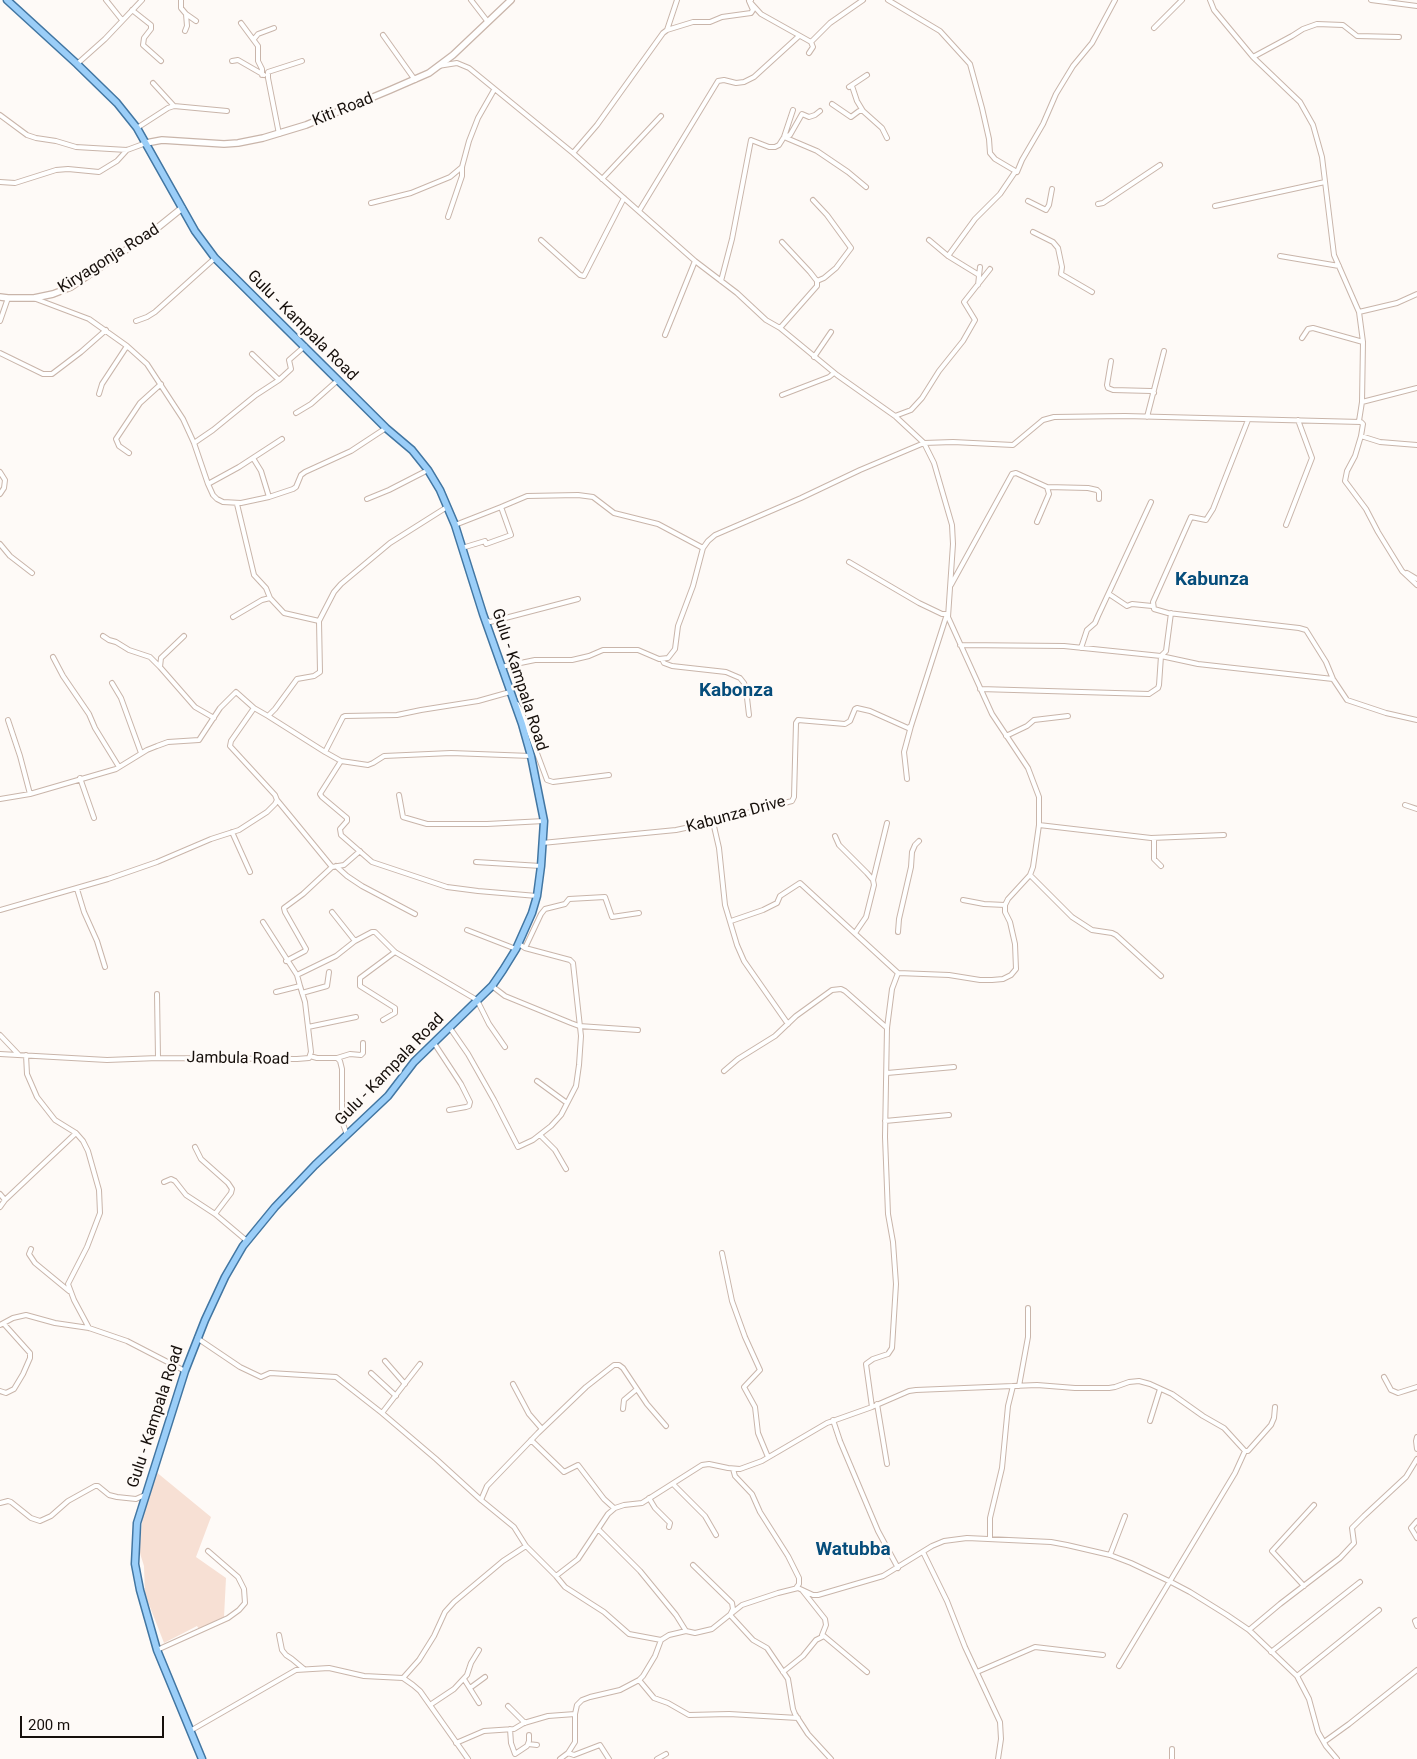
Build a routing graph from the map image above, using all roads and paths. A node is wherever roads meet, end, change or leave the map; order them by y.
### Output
1 (7, 0) edge
2 (106, 0) edge
3 (142, 0) edge
4 (181, 0) edge
5 (470, 0) edge
6 (511, 0) edge
7 (676, 0) edge
8 (749, 0) edge
9 (863, 0) edge
10 (888, 0) edge
11 (1115, 0) edge
12 (1182, 0) edge
13 (1210, 0) edge
14 (1371, 0) edge
15 (1417, 6) edge
16 (132, 10) junction
17 (186, 14) junction
18 (122, 20) junction
19 (196, 21) dead end
20 (488, 22) junction
21 (241, 23) dead end
22 (274, 28) dead end
23 (1154, 28) dead end
24 (667, 30) junction
25 (185, 31) dead end
26 (383, 35) dead end
27 (799, 36) junction
28 (1399, 37) dead end
29 (254, 39) junction
30 (811, 42) junction
31 (809, 53) dead end
32 (1253, 56) junction
33 (232, 60) dead end
34 (161, 61) dead end
35 (302, 61) dead end
36 (77, 64) junction
37 (438, 66) junction
38 (262, 75) junction
39 (866, 75) dead end
40 (268, 78) junction
41 (416, 80) junction
42 (154, 83) dead end
43 (494, 90) junction
44 (832, 104) dead end
45 (174, 106) junction
46 (794, 110) dead end
47 (820, 110) dead end
48 (863, 111) junction
49 (226, 112) dead end
50 (0, 116) edge
51 (661, 116) dead end
52 (137, 128) junction
53 (279, 134) junction
54 (784, 137) junction
55 (887, 138) dead end
56 (146, 143) junction
57 (127, 150) junction
58 (573, 153) junction
59 (1160, 165) dead end
60 (462, 167) junction
61 (1015, 172) junction
62 (602, 179) junction
63 (0, 182) edge
64 (1325, 182) junction
65 (866, 187) dead end
66 (1052, 189) dead end
67 (624, 198) junction
68 (813, 200) dead end
69 (1028, 200) dead end
70 (371, 203) dead end
71 (1098, 204) dead end
72 (1215, 206) dead end
73 (182, 208) junction
74 (639, 211) junction
75 (448, 217) dead end
76 (1034, 232) dead end
77 (541, 240) dead end
78 (929, 240) dead end
79 (782, 242) dead end
80 (948, 256) junction
81 (1280, 256) dead end
82 (215, 258) junction
83 (695, 261) junction
84 (1339, 266) junction
85 (980, 267) dead end
86 (990, 269) dead end
87 (979, 275) junction
88 (721, 281) junction
89 (817, 281) junction
90 (978, 285) junction
91 (1092, 292) dead end
92 (1417, 294) edge
93 (0, 297) edge
94 (8, 298) junction
95 (34, 298) junction
96 (1359, 312) junction
97 (0, 321) edge
98 (136, 321) dead end
99 (780, 328) junction
100 (106, 330) junction
101 (831, 332) dead end
102 (665, 335) dead end
103 (1302, 338) dead end
104 (1364, 342) junction
105 (127, 346) junction
106 (305, 346) junction
107 (1164, 351) dead end
108 (0, 353) edge
109 (252, 354) dead end
110 (814, 357) junction
111 (1111, 361) dead end
112 (834, 373) junction
113 (279, 380) junction
114 (338, 380) junction
115 (161, 384) junction
116 (1417, 388) edge
117 (1154, 393) junction
118 (99, 394) dead end
119 (782, 395) dead end
120 (1362, 402) junction
121 (296, 413) dead end
122 (895, 416) junction
123 (1147, 417) junction
124 (1248, 420) junction
125 (1298, 420) junction
126 (1359, 422) junction
127 (386, 428) junction
128 (1361, 436) junction
129 (282, 438) dead end
130 (194, 442) junction
131 (924, 443) junction
132 (1417, 445) edge
133 (129, 453) dead end
134 (253, 458) junction
135 (428, 470) junction
136 (0, 472) edge
137 (208, 484) junction
138 (1047, 487) junction
139 (0, 494) edge
140 (269, 497) junction
141 (1099, 499) dead end
142 (367, 500) dead end
143 (1151, 502) dead end
144 (237, 504) junction
145 (447, 507) junction
146 (501, 508) junction
147 (1037, 522) dead end
148 (455, 524) junction
149 (1286, 525) dead end
150 (0, 544) edge
151 (462, 548) junction
152 (703, 548) junction
153 (849, 562) dead end
154 (1402, 571) junction
155 (32, 573) dead end
156 (1417, 579) edge
157 (1417, 585) edge
158 (950, 588) junction
159 (1109, 594) junction
160 (270, 598) junction
161 (578, 599) dead end
162 (1152, 606) junction
163 (1172, 613) junction
164 (947, 614) junction
165 (233, 617) dead end
166 (484, 619) junction
167 (319, 621) junction
168 (103, 636) dead end
169 (184, 636) dead end
170 (960, 645) junction
171 (1081, 648) junction
172 (1161, 656) junction
173 (53, 657) dead end
174 (662, 659) junction
175 (160, 667) junction
176 (501, 667) junction
177 (1333, 679) junction
178 (112, 682) dead end
179 (980, 689) junction
180 (511, 695) junction
181 (254, 708) junction
182 (749, 715) dead end
183 (268, 716) junction
184 (1068, 716) dead end
185 (214, 718) junction
186 (8, 720) dead end
187 (1417, 720) edge
188 (911, 726) junction
189 (1006, 736) junction
190 (325, 752) junction
191 (141, 753) junction
192 (531, 756) junction
193 (340, 760) junction
194 (119, 767) junction
195 (609, 775) dead end
196 (80, 778) junction
197 (907, 779) dead end
198 (30, 794) junction
199 (398, 795) dead end
200 (0, 799) edge
201 (277, 800) junction
202 (1406, 805) dead end
203 (1417, 809) edge
204 (94, 818) dead end
205 (544, 821) junction
206 (713, 822) junction
207 (887, 823) dead end
208 (1038, 825) junction
209 (232, 832) junction
210 (1224, 834) dead end
211 (835, 836) dead end
212 (1154, 838) junction
213 (919, 840) dead end
214 (542, 843) junction
215 (360, 851) junction
216 (476, 862) dead end
217 (334, 866) junction
218 (541, 866) junction
219 (1161, 866) dead end
220 (250, 872) dead end
221 (1030, 875) junction
222 (873, 880) junction
223 (77, 889) junction
224 (537, 896) junction
225 (963, 900) dead end
226 (1005, 905) junction
227 (0, 910) edge
228 (332, 912) dead end
229 (639, 913) dead end
230 (415, 914) dead end
231 (731, 921) junction
232 (263, 922) dead end
233 (467, 930) dead end
234 (898, 932) dead end
235 (855, 933) junction
236 (355, 941) junction
237 (520, 947) junction
238 (395, 952) junction
239 (286, 961) junction
240 (106, 968) dead end
241 (329, 972) dead end
242 (898, 973) junction
243 (297, 975) junction
244 (1161, 976) dead end
245 (300, 986) junction
246 (492, 986) junction
247 (276, 992) dead end
248 (302, 993) junction
249 (157, 994) dead end
250 (477, 1000) junction
251 (356, 1017) dead end
252 (383, 1020) dead end
253 (788, 1024) junction
254 (579, 1026) junction
255 (308, 1027) junction
256 (450, 1028) junction
257 (888, 1028) junction
258 (638, 1030) dead end
259 (0, 1035) edge
260 (363, 1043) dead end
261 (434, 1043) junction
262 (505, 1047) dead end
263 (0, 1054) edge
264 (19, 1055) junction
265 (26, 1055) junction
266 (310, 1056) junction
267 (158, 1058) junction
268 (337, 1058) junction
269 (954, 1067) dead end
270 (724, 1071) dead end
271 (887, 1073) junction
272 (537, 1081) dead end
273 (567, 1103) junction
274 (448, 1110) dead end
275 (949, 1115) dead end
276 (885, 1121) junction
277 (76, 1133) junction
278 (347, 1135) junction
279 (540, 1135) junction
280 (195, 1147) dead end
281 (566, 1169) dead end
282 (164, 1182) dead end
283 (0, 1194) edge
284 (5, 1200) junction
285 (0, 1207) edge
286 (215, 1214) junction
287 (247, 1241) junction
288 (31, 1249) dead end
289 (722, 1253) dead end
290 (70, 1292) junction
291 (1028, 1308) dead end
292 (2, 1324) edge
293 (89, 1328) junction
294 (197, 1338) junction
295 (385, 1361) dead end
296 (420, 1364) dead end
297 (184, 1371) junction
298 (371, 1373) dead end
299 (1384, 1377) dead end
300 (405, 1384) junction
301 (513, 1384) dead end
302 (1013, 1386) junction
303 (1019, 1386) junction
304 (1417, 1387) edge
305 (637, 1389) junction
306 (1160, 1389) junction
307 (0, 1391) edge
308 (396, 1396) junction
309 (877, 1404) junction
310 (872, 1406) junction
311 (1275, 1407) dead end
312 (623, 1409) dead end
313 (382, 1413) junction
314 (834, 1420) junction
315 (1150, 1421) dead end
316 (666, 1426) dead end
317 (542, 1429) junction
318 (1417, 1437) edge
319 (531, 1440) junction
320 (1417, 1449) edge
321 (1245, 1451) junction
322 (768, 1457) junction
323 (1417, 1460) edge
324 (887, 1464) dead end
325 (733, 1469) junction
326 (672, 1484) junction
327 (145, 1495) junction
328 (649, 1498) junction
329 (481, 1500) junction
330 (0, 1503) edge
331 (1314, 1505) dead end
332 (614, 1508) junction
333 (1125, 1516) dead end
334 (1417, 1521) edge
335 (669, 1527) dead end
336 (598, 1530) junction
337 (716, 1535) dead end
338 (1417, 1538) edge
339 (990, 1539) junction
340 (526, 1546) junction
341 (208, 1551) dead end
342 (923, 1552) junction
343 (1110, 1555) junction
344 (693, 1565) dead end
345 (898, 1568) junction
346 (556, 1576) junction
347 (1360, 1582) dead end
348 (1304, 1586) junction
349 (798, 1588) junction
350 (1379, 1610) dead end
351 (730, 1615) junction
352 (1417, 1620) edge
353 (1417, 1626) edge
354 (686, 1630) junction
355 (1249, 1630) junction
356 (279, 1635) dead end
357 (824, 1636) junction
358 (661, 1640) junction
359 (157, 1650) junction
360 (479, 1650) dead end
361 (1271, 1652) junction
362 (1103, 1655) dead end
363 (1119, 1666) dead end
364 (304, 1668) junction
365 (1417, 1670) edge
366 (783, 1672) junction
367 (866, 1672) dead end
368 (977, 1672) junction
369 (1297, 1676) junction
370 (484, 1677) dead end
371 (403, 1678) junction
372 (464, 1678) junction
373 (639, 1680) junction
374 (470, 1688) junction
375 (479, 1703) dead end
376 (430, 1705) junction
377 (508, 1706) dead end
378 (575, 1714) junction
379 (798, 1718) junction
380 (525, 1723) junction
381 (510, 1729) junction
382 (190, 1732) junction
383 (529, 1735) dead end
384 (1324, 1742) junction
385 (456, 1743) junction
386 (528, 1744) junction
387 (537, 1745) dead end
388 (1172, 1748) dead end
389 (568, 1753) junction
390 (666, 1754) dead end
391 (606, 1758) edge
392 (202, 1759) edge
393 (468, 1759) edge
394 (560, 1759) edge
395 (657, 1759) edge
396 (831, 1759) edge
397 (998, 1759) edge
398 (1172, 1759) edge
399 (1337, 1759) edge

1 - 36 main road, Gulu - Kampala Road
2 - 18 street
3 - 16 street
4 - 17 street
5 - 20 street
6 - 20 street, Kiti Road
7 - 24 street
8 - 24 street
8 - 27 street
9 - 30 street
10 - 61 street
11 - 61 street
12 - 23 street
13 - 32 street
14 - 15 street
16 - 18 street
16 - 34 street
17 - 19 street
17 - 25 street
18 - 36 street
20 - 37 street, Kiti Road
21 - 29 street
22 - 29 street
24 - 58 street
26 - 41 street
27 - 30 street
27 - 74 street
28 - 32 street
29 - 38 street
30 - 31 street
32 - 64 street
33 - 38 street
35 - 40 street
36 - 52 main road, Gulu - Kampala Road
37 - 41 street, Kiti Road
37 - 43 street
38 - 40 street
39 - 48 street
40 - 53 street
41 - 53 street, Kiti Road
42 - 45 street
43 - 58 street
43 - 60 street
44 - 48 street
45 - 49 street
45 - 52 street
46 - 54 street
47 - 54 street
48 - 55 street
50 - 57 street
51 - 62 street
52 - 56 main road, Gulu - Kampala Road
53 - 56 street, Kiti Road
54 - 65 street
54 - 88 street
56 - 57 street
56 - 73 main road, Gulu - Kampala Road
57 - 63 street
58 - 62 street
59 - 71 street
60 - 70 street
60 - 75 street
61 - 80 street
62 - 67 street
64 - 72 street
64 - 84 street
66 - 69 street
67 - 74 street
67 - 77 street
68 - 89 street
73 - 82 main road, Gulu - Kampala Road
73 - 95 street, Kiryagonja Road
74 - 83 street
76 - 91 street
78 - 80 street
79 - 89 street
80 - 87 street
81 - 84 street
82 - 98 street
82 - 106 main road, Gulu - Kampala Road
83 - 88 street
83 - 102 street
84 - 96 street
85 - 87 street
86 - 90 street
87 - 90 street
88 - 99 street
89 - 99 street
90 - 122 street
92 - 96 street
93 - 94 street, Kiryagonja Road
94 - 95 street, Kiryagonja Road
94 - 97 street
95 - 100 street
96 - 104 street
99 - 110 street
100 - 105 street
100 - 108 street
101 - 110 street
103 - 104 street
104 - 120 street
105 - 115 street
105 - 118 street
106 - 113 street
106 - 114 main road, Gulu - Kampala Road
107 - 117 street
109 - 113 street
110 - 112 street
111 - 117 street
112 - 119 street
112 - 122 street
113 - 130 street
114 - 121 street
114 - 127 main road, Gulu - Kampala Road
115 - 130 street
115 - 133 street
116 - 120 street
117 - 123 street
120 - 126 street
122 - 131 street
123 - 124 street
123 - 131 street
124 - 125 street
124 - 162 street
125 - 126 street
125 - 149 street
126 - 128 street
127 - 135 main road, Gulu - Kampala Road
127 - 140 street
128 - 132 street
128 - 154 street
129 - 134 street
130 - 137 street
131 - 152 street
131 - 158 street
134 - 137 street
134 - 140 street
135 - 142 street
135 - 145 main road, Gulu - Kampala Road
136 - 139 street
137 - 144 street
138 - 141 street
138 - 147 street
138 - 158 street
140 - 144 street
143 - 159 street
144 - 160 street
145 - 148 main road, Gulu - Kampala Road
145 - 167 street
146 - 148 street
146 - 151 street
146 - 152 street
148 - 151 main road, Gulu - Kampala Road
150 - 155 street
151 - 166 main road, Gulu - Kampala Road
152 - 174 street
153 - 164 street
154 - 156 street
154 - 157 street
158 - 164 street
159 - 162 street
159 - 171 street
160 - 165 street
160 - 167 street
161 - 166 street
162 - 163 street
163 - 172 street
163 - 177 street
164 - 170 street
164 - 188 street
166 - 176 main road, Gulu - Kampala Road
167 - 183 street
168 - 175 street
169 - 175 street
170 - 171 street
170 - 179 street
171 - 172 street
172 - 177 street
172 - 179 street
173 - 194 street
174 - 176 street
174 - 182 street
175 - 185 street
176 - 180 main road, Gulu - Kampala Road
177 - 187 street
178 - 191 street
179 - 189 street
180 - 190 street
180 - 192 main road, Gulu - Kampala Road
180 - 195 street
181 - 183 street
181 - 185 street
181 - 201 street
183 - 190 street
184 - 189 street
185 - 191 street
186 - 198 street
188 - 197 street
188 - 206 street, Kabunza Drive
189 - 208 street
190 - 193 street
191 - 194 street
192 - 193 street
192 - 205 main road, Gulu - Kampala Road
193 - 215 street
194 - 196 street
196 - 198 street
196 - 204 street
198 - 200 street
199 - 205 street
201 - 209 street
201 - 217 street
202 - 203 street
205 - 214 main road, Gulu - Kampala Road
206 - 214 street, Kabunza Drive
206 - 231 street
207 - 222 street
208 - 212 street
208 - 221 street
209 - 220 street
209 - 223 street
210 - 212 street
211 - 222 street
212 - 219 street
213 - 234 street
214 - 218 main road, Gulu - Kampala Road
215 - 217 street
215 - 224 street
216 - 218 street
217 - 230 street
217 - 239 street
218 - 224 main road, Gulu - Kampala Road
221 - 226 street
221 - 244 street
222 - 235 street
223 - 227 street
223 - 240 street
224 - 237 main road, Gulu - Kampala Road
225 - 226 street
226 - 242 street
228 - 236 street
229 - 237 street
231 - 235 street
231 - 253 street
232 - 239 street, Jambula Road
233 - 237 street
235 - 242 street
236 - 238 street
236 - 243 street
237 - 246 main road, Gulu - Kampala Road
237 - 254 street
238 - 250 street
238 - 252 street
239 - 243 street, Jambula Road
241 - 248 street
242 - 257 street
243 - 245 street, Jambula Road
245 - 247 street
245 - 248 street, Jambula Road
246 - 250 main road, Gulu - Kampala Road
246 - 254 street
248 - 255 street, Jambula Road
249 - 267 street
250 - 256 main road, Gulu - Kampala Road
250 - 262 street
251 - 255 street
253 - 257 street
253 - 270 street
254 - 258 street
254 - 273 street
255 - 266 street, Jambula Road
256 - 261 main road, Gulu - Kampala Road
256 - 279 street
257 - 271 street
259 - 264 street
260 - 268 street
261 - 274 street
261 - 278 main road, Gulu - Kampala Road
263 - 264 street, Jambula Road
264 - 265 street, Jambula Road
265 - 267 street, Jambula Road
265 - 277 street
266 - 267 street, Jambula Road
266 - 268 street
268 - 278 street
269 - 271 street
271 - 276 street
272 - 273 street
273 - 279 street
275 - 276 street
276 - 310 street
277 - 284 street
277 - 290 street
278 - 287 main road, Gulu - Kampala Road
279 - 281 street
280 - 286 street
282 - 286 street
283 - 284 street
284 - 285 street
286 - 287 street
287 - 294 main road, Gulu - Kampala Road
288 - 290 street
289 - 322 street
290 - 293 street
291 - 303 street
292 - 293 street
292 - 307 street
293 - 297 street
294 - 297 main road, Gulu - Kampala Road
294 - 313 street
295 - 300 street
296 - 300 street
297 - 327 main road, Gulu - Kampala Road
298 - 308 street
299 - 304 street
300 - 308 street
301 - 317 street
302 - 303 street
302 - 309 street
302 - 339 street
303 - 306 street
305 - 312 street
305 - 316 street
305 - 317 street
306 - 315 street
306 - 321 street
308 - 313 street
309 - 310 street
309 - 324 street
310 - 314 street
311 - 321 street
313 - 329 street
314 - 322 street
314 - 345 street
317 - 319 street
318 - 320 street
319 - 329 street
319 - 332 street
321 - 363 street
322 - 325 street
323 - 348 street
325 - 326 street
325 - 349 street
326 - 328 street
326 - 337 street
327 - 330 street
327 - 359 main road, Gulu - Kampala Road
328 - 332 street
328 - 335 street
329 - 340 street
331 - 348 street
332 - 336 street
333 - 343 street
334 - 338 street
336 - 346 street
336 - 354 street
339 - 342 street
339 - 343 street
340 - 346 street
340 - 371 street
341 - 359 street
342 - 345 street
342 - 368 street
343 - 355 street
344 - 351 street
345 - 349 street
346 - 358 street
347 - 361 street
348 - 355 street
349 - 351 street
349 - 357 street
350 - 369 street
351 - 354 street
351 - 366 street
352 - 353 street
354 - 358 street
355 - 361 street
356 - 364 street
357 - 366 street
357 - 367 street
358 - 373 street
359 - 382 main road, Gulu - Kampala Road
360 - 372 street
361 - 369 street
362 - 368 street
364 - 371 street
364 - 382 street
365 - 384 street
366 - 379 street
368 - 397 street
369 - 384 street
370 - 374 street
371 - 376 street
372 - 374 street
372 - 376 street
373 - 378 street
373 - 379 street
374 - 375 street
376 - 385 street
377 - 380 street
378 - 380 street
378 - 389 street
379 - 396 street
380 - 381 street
381 - 385 street
381 - 386 street
382 - 392 main road, Gulu - Kampala Road
383 - 386 street
384 - 399 street
385 - 393 street
386 - 387 street
388 - 398 street
389 - 391 street
389 - 394 street
390 - 395 street

